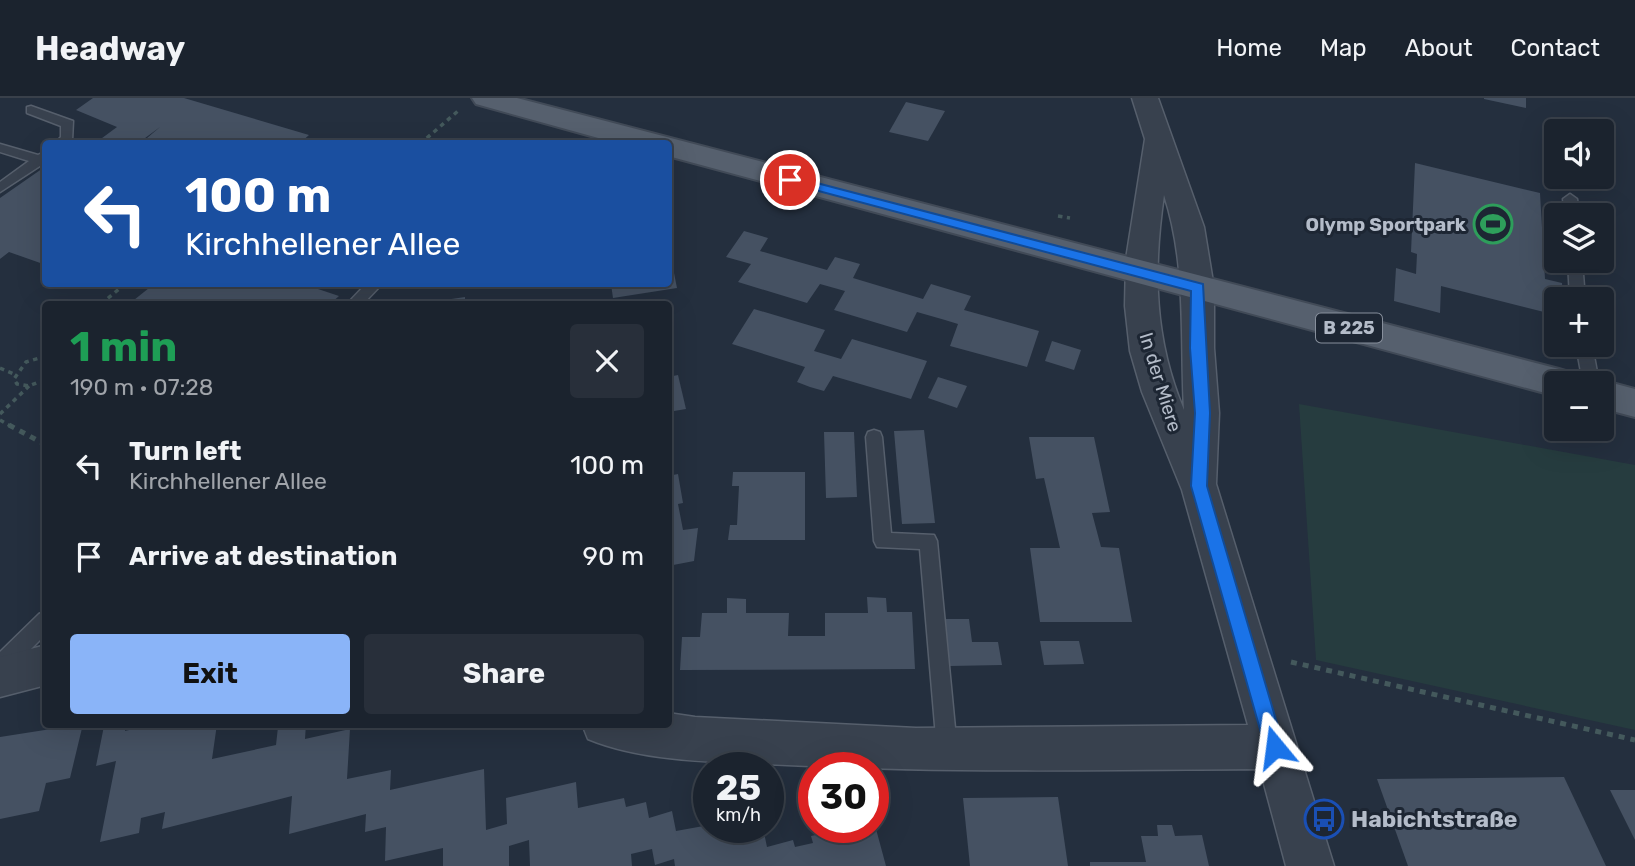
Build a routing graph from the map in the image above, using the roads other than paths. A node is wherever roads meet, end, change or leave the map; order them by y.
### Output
1 (486, 98) edge
2 (1145, 98) edge
3 (31, 110) dead end
4 (65, 140) edge
5 (640, 140) edge
6 (1158, 141) junction
7 (0, 148) edge
8 (672, 148) edge
9 (42, 157) edge
10 (42, 158) edge
11 (0, 188) edge
12 (1570, 199) dead end
13 (1570, 203) edge
14 (1140, 273) junction
15 (372, 287) edge
16 (1198, 288) junction
17 (357, 301) edge
18 (1544, 379) edge
19 (1614, 397) edge
20 (1635, 403) edge
21 (874, 437) dead end
22 (1199, 486) junction
23 (42, 624) edge
24 (42, 665) edge
25 (0, 666) edge
26 (0, 677) edge
27 (628, 728) edge
28 (1275, 747) junction
29 (947, 748) junction
30 (1310, 866) edge

1 - 5 main road
2 - 6 street, In der Miere
3 - 4 lane
6 - 14 street, In der Miere
6 - 16 street, In der Miere
7 - 9 lane
8 - 14 main road, B 225
10 - 11 lane
12 - 13 lane
14 - 16 main road, B 225
14 - 22 street, In der Miere
15 - 17 lane
16 - 18 main road, B 225
16 - 22 street, In der Miere
19 - 20 main road
21 - 29 lane
22 - 28 street, In der Miere
23 - 25 lane
24 - 26 street
27 - 29 street
28 - 29 street
28 - 30 street, In der Miere

